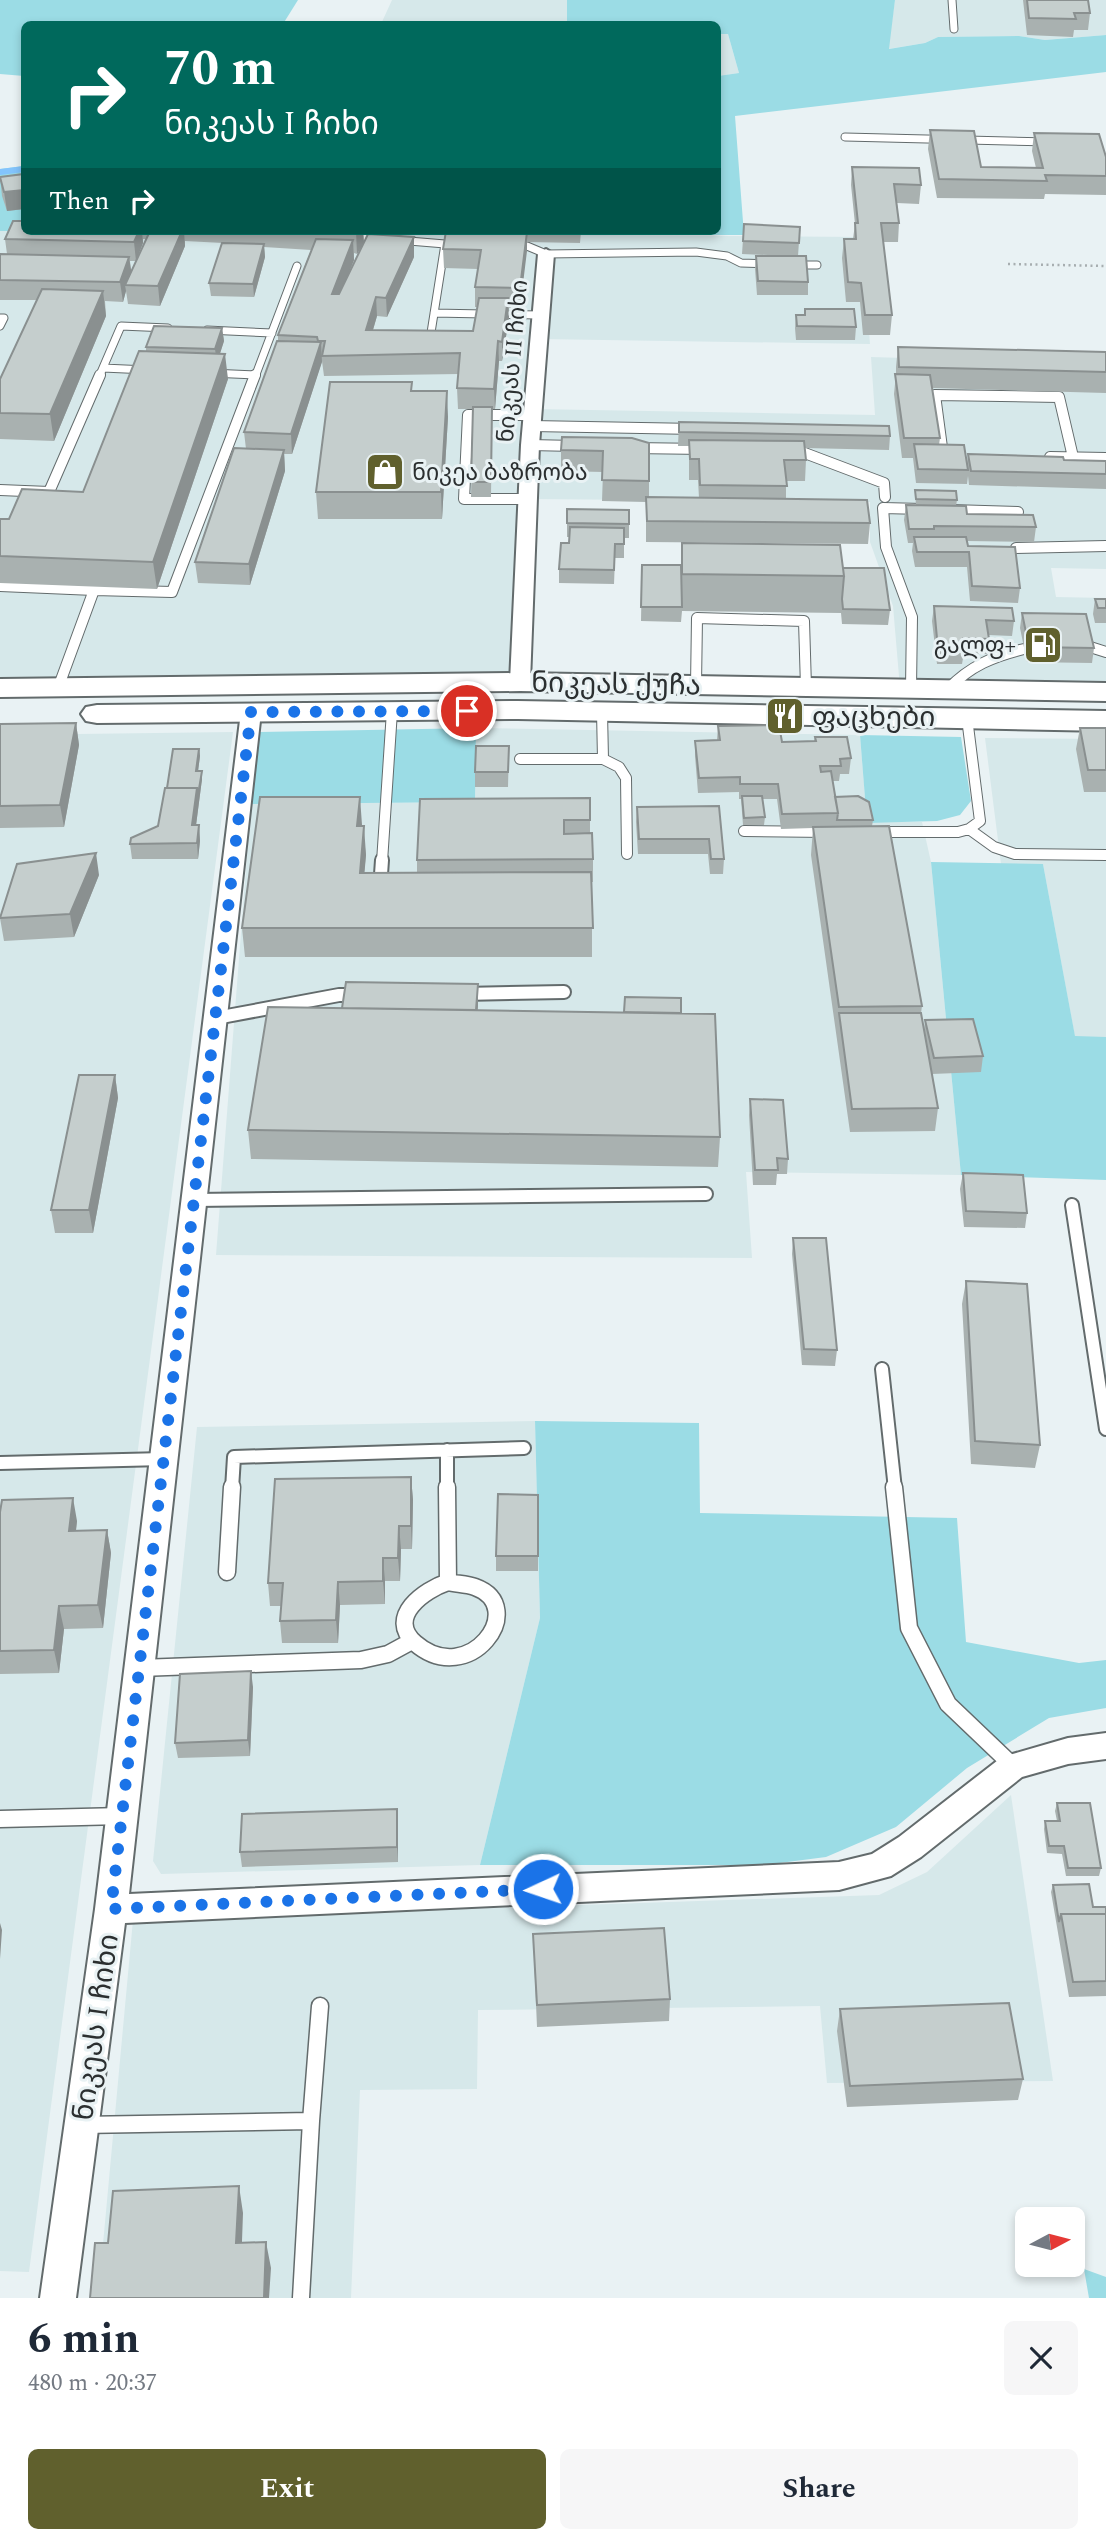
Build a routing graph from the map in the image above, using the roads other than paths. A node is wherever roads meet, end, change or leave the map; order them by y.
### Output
1 (952, 0) edge
2 (954, 29) dead end
3 (845, 137) dead end
4 (1065, 142) edge
5 (334, 235) dead end
6 (446, 235) edge
7 (445, 244) junction
8 (459, 245) edge
9 (501, 246) edge
10 (545, 254) junction
11 (817, 265) dead end
12 (298, 266) dead end
13 (434, 313) junction
14 (541, 315) junction
15 (0, 318) edge
16 (0, 326) edge
17 (176, 329) edge
18 (203, 330) edge
19 (272, 333) junction
20 (430, 339) edge
21 (103, 368) junction
22 (158, 371) edge
23 (200, 372) edge
24 (256, 374) junction
25 (531, 429) junction
26 (712, 429) edge
27 (584, 447) edge
28 (625, 447) edge
29 (720, 450) edge
30 (775, 451) edge
31 (956, 455) edge
32 (1034, 457) edge
33 (1073, 457) junction
34 (1106, 458) edge
35 (0, 490) edge
36 (885, 497) dead end
37 (527, 499) junction
38 (1018, 512) edge
39 (1106, 546) edge
40 (1016, 548) edge
41 (0, 586) edge
42 (94, 590) junction
43 (1087, 646) edge
44 (1024, 649) edge
45 (1106, 652) edge
46 (520, 681) junction
47 (696, 685) junction
48 (806, 687) junction
49 (0, 688) edge
50 (58, 688) junction
51 (911, 688) junction
52 (948, 689) junction
53 (1106, 692) edge
54 (392, 711) junction
55 (251, 712) junction
56 (603, 712) junction
57 (0, 715) edge
58 (967, 718) junction
59 (1106, 721) edge
60 (520, 759) dead end
61 (603, 759) junction
62 (969, 829) junction
63 (744, 831) dead end
64 (838, 832) edge
65 (865, 832) edge
66 (628, 854) dead end
67 (1106, 855) edge
68 (392, 892) edge
69 (564, 992) dead end
70 (445, 994) edge
71 (378, 995) edge
72 (216, 1018) junction
73 (706, 1194) dead end
74 (195, 1200) junction
75 (1072, 1205) dead end
76 (882, 1369) dead end
77 (1106, 1429) edge
78 (524, 1448) dead end
79 (447, 1450) junction
80 (164, 1459) junction
81 (0, 1463) edge
82 (227, 1572) dead end
83 (448, 1582) junction
84 (412, 1640) junction
85 (139, 1668) junction
86 (1106, 1746) edge
87 (1013, 1766) junction
88 (122, 1816) junction
89 (0, 1819) edge
90 (111, 1909) junction
91 (320, 2006) dead end
92 (311, 2121) junction
93 (81, 2125) junction
94 (58, 2298) edge
95 (301, 2298) edge

1 - 2 lane
3 - 4 lane
5 - 7 lane
6 - 7 lane
7 - 8 lane
7 - 13 lane
9 - 10 lane
10 - 11 lane
10 - 14 street, ნიკეას II ჩიხი
12 - 19 lane
13 - 14 lane
13 - 20 lane
14 - 25 street, ნიკეას II ჩიხი
15 - 16 lane
17 - 21 lane
18 - 19 lane
19 - 24 lane
21 - 22 lane
21 - 35 lane
23 - 24 lane
24 - 42 lane
25 - 26 lane
25 - 27 lane
25 - 37 street, ნიკეას II ჩიხი
25 - 37 lane
28 - 29 lane
30 - 36 lane
31 - 33 lane
32 - 33 lane
33 - 34 lane
37 - 46 street, ნიკეას II ჩიხი
38 - 51 lane
39 - 40 lane
41 - 42 lane
42 - 50 lane
43 - 45 lane
44 - 52 lane
46 - 47 main road, ნიკეას ქუჩა
46 - 50 main road, ნიკეას ქუჩა
47 - 48 main road, ნიკეას ქუჩა
47 - 48 lane
48 - 51 main road, ნიკეას ქუჩა
49 - 50 main road, ნიკეას ქუჩა
51 - 52 main road, ნიკეას ქუჩა
52 - 53 main road, ნიკეას ქუჩა
54 - 55 main road, ნიკეას ქუჩა
54 - 56 main road, ნიკეას ქუჩა
54 - 68 lane
55 - 57 main road, ნიკეას ქუჩა
55 - 72 street, ნიკეას I ჩიხი
56 - 58 main road, ნიკეას ქუჩა
56 - 61 lane
58 - 59 main road, ნიკეას ქუჩა
58 - 62 lane
60 - 61 lane
61 - 66 lane
62 - 65 lane
62 - 67 lane
63 - 64 lane
69 - 70 lane
71 - 72 lane
72 - 74 street, ნიკეას I ჩიხი
73 - 74 lane
74 - 80 street, ნიკეას I ჩიხი
75 - 77 lane
76 - 87 lane
78 - 79 lane
79 - 82 lane
79 - 83 lane
80 - 81 lane
80 - 85 street, ნიკეას I ჩიხი
83 - 84 lane
83 - 84 lane
84 - 85 lane
85 - 88 street, ნიკეას I ჩიხი
86 - 87 street
87 - 90 street
88 - 89 lane
88 - 90 street, ნიკეას I ჩიხი
90 - 93 street, ნიკეას I ჩიხი
91 - 92 lane
92 - 93 lane
92 - 95 lane
93 - 94 street, ნიკეას I ჩიხი

